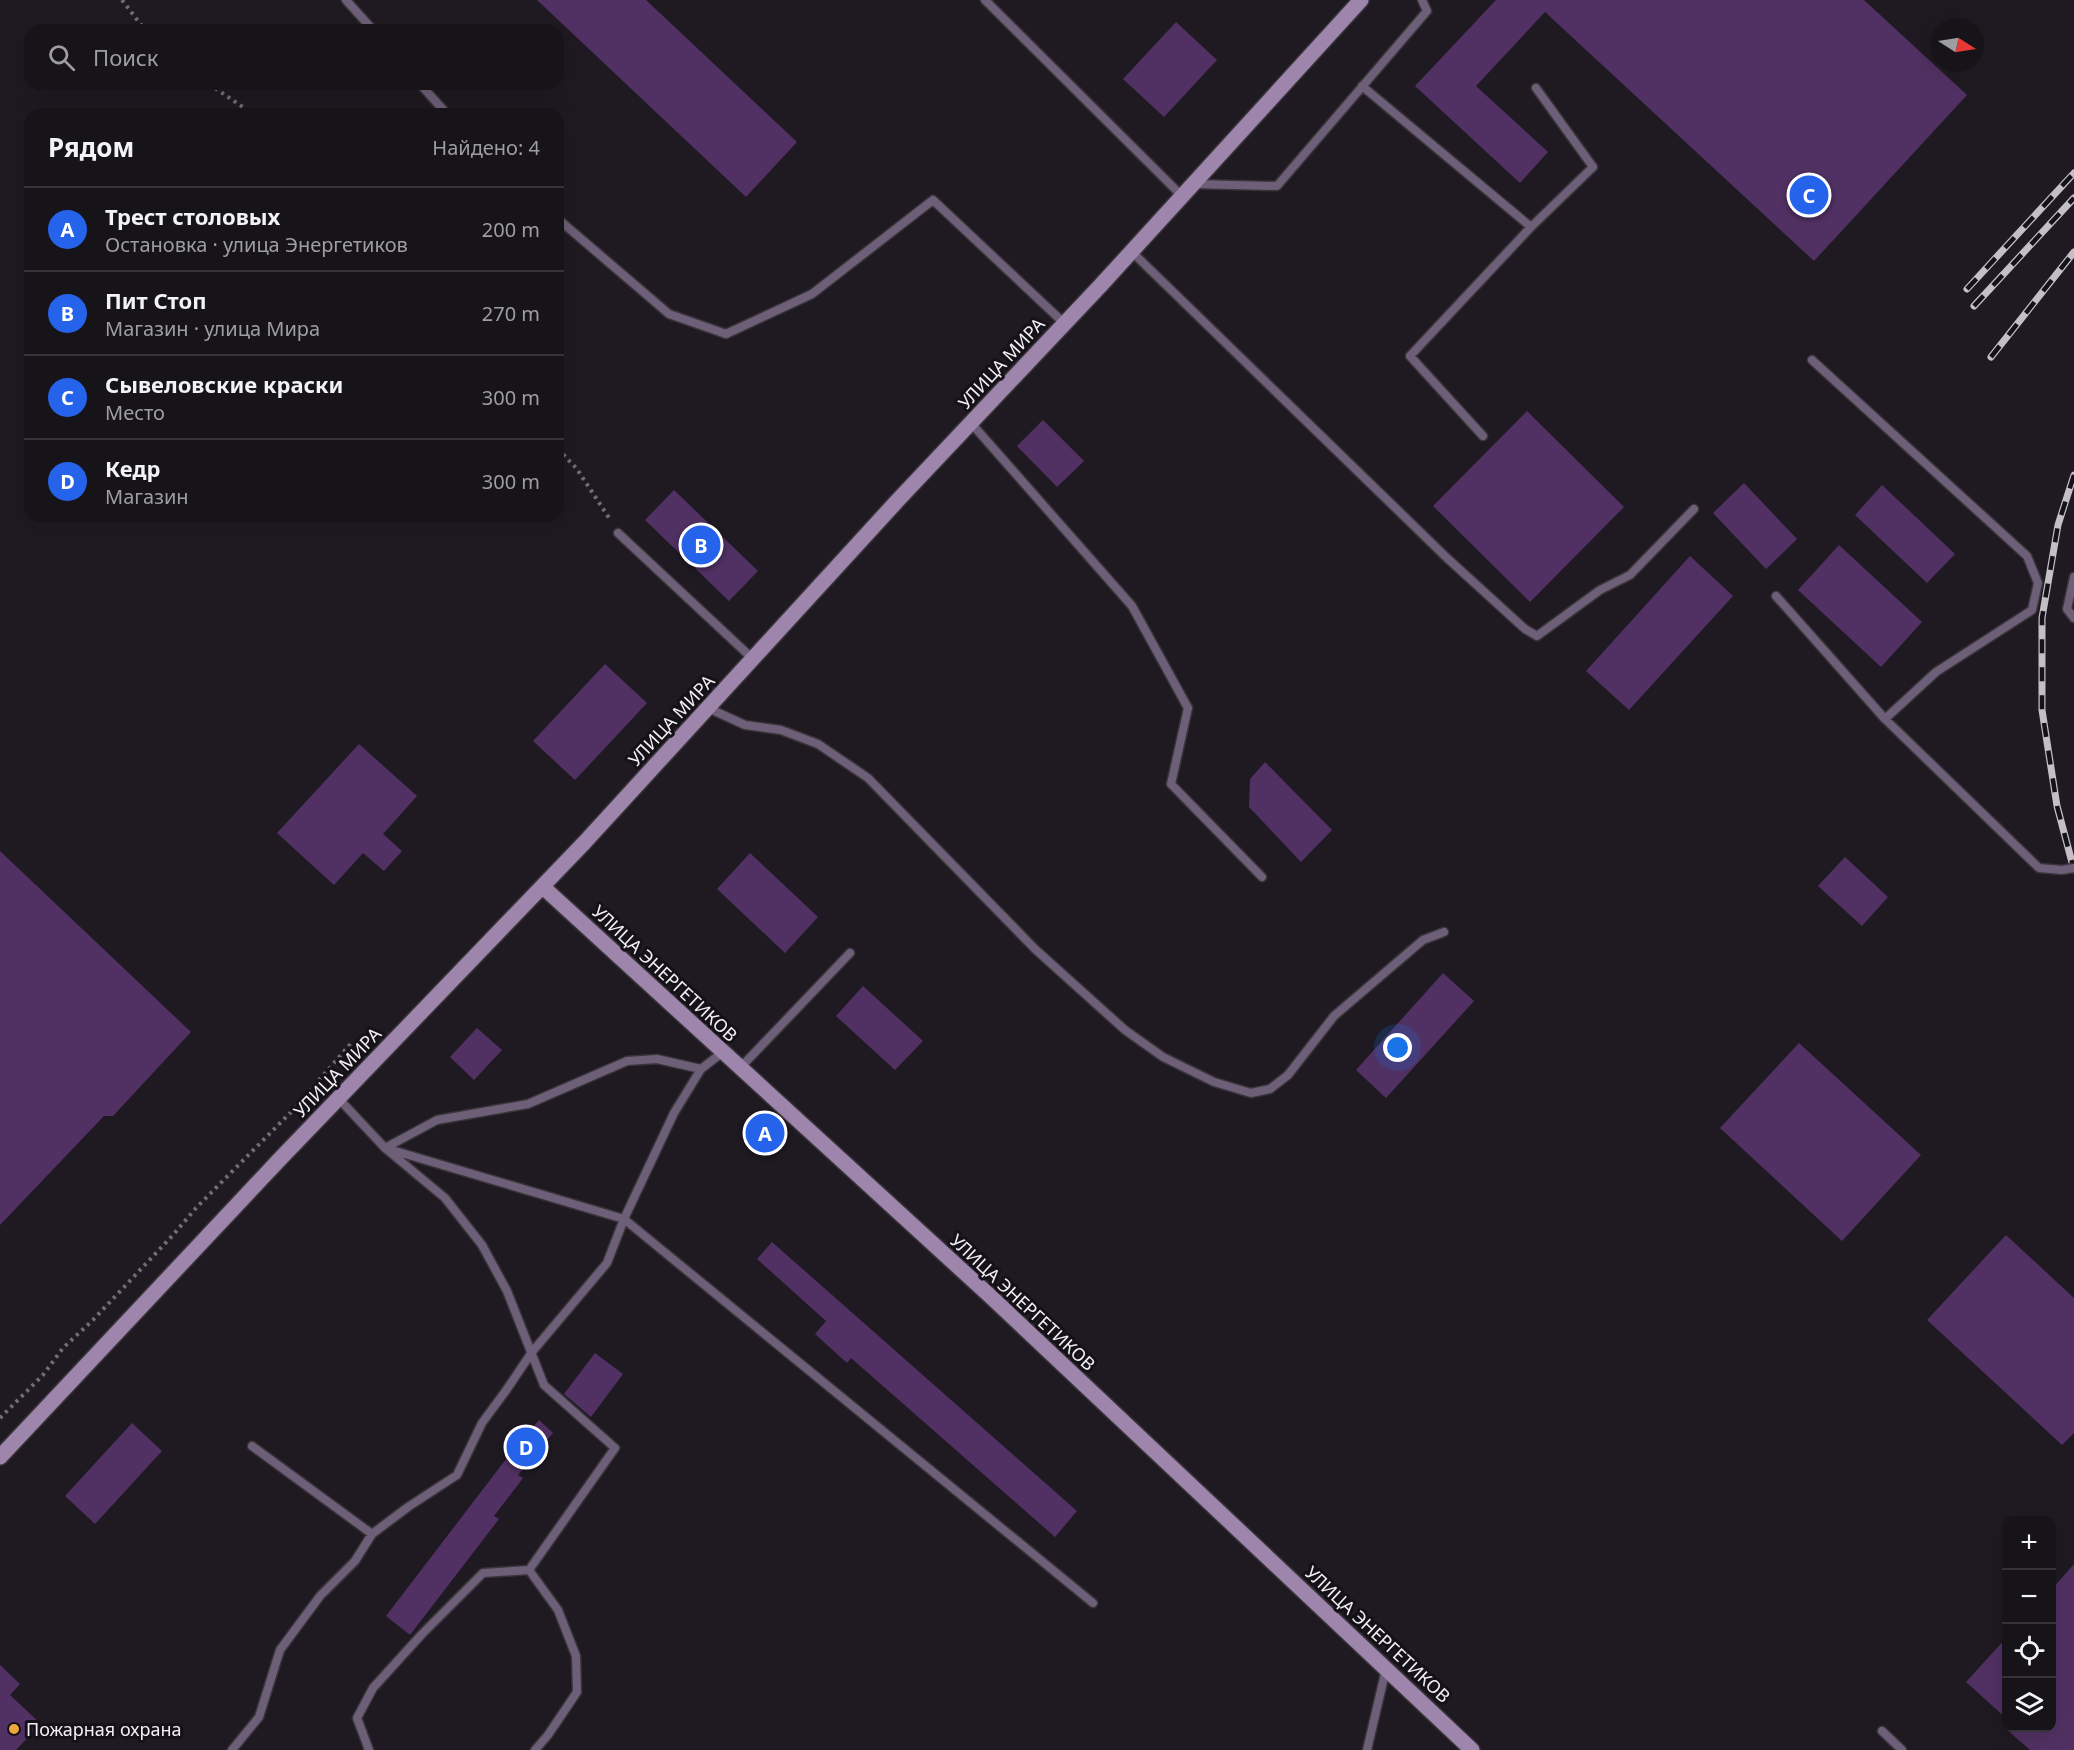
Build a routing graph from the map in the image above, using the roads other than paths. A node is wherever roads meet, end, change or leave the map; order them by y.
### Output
1 (346, 0) edge
2 (985, 0) edge
3 (1361, 0) edge
4 (1422, 0) edge
5 (367, 24) edge
6 (1362, 86) junction
7 (1536, 88) dead end
8 (425, 90) edge
9 (442, 108) edge
10 (1194, 184) junction
11 (1182, 196) junction
12 (564, 224) edge
13 (1531, 227) junction
14 (1132, 252) junction
15 (1065, 324) junction
16 (1812, 360) dead end
17 (971, 423) junction
18 (1483, 436) dead end
19 (1694, 509) dead end
20 (618, 533) road end
21 (2074, 577) edge
22 (1776, 596) dead end
23 (2074, 618) edge
24 (753, 659) junction
25 (708, 708) junction
26 (1886, 719) junction
27 (2074, 868) edge
28 (1262, 877) dead end
29 (543, 887) junction
30 (1444, 932) dead end
31 (850, 953) dead end
32 (723, 1053) junction
33 (740, 1068) junction
34 (700, 1069) junction
35 (339, 1099) junction
36 (385, 1148) junction
37 (624, 1219) junction
38 (532, 1352) junction
39 (252, 1446) dead end
40 (0, 1457) edge
41 (372, 1534) junction
42 (529, 1570) junction
43 (1093, 1603) dead end
44 (1386, 1668) junction
45 (1882, 1731) dead end
46 (232, 1750) edge
47 (369, 1750) edge
48 (535, 1750) edge
49 (1367, 1750) edge
50 (1473, 1750) edge
51 (1902, 1750) edge

1 - 5 lane
2 - 11 lane
3 - 10 main road, УЛИЦА МИРА
4 - 6 lane
6 - 10 lane
6 - 13 lane
7 - 13 lane
8 - 9 lane
10 - 11 main road, УЛИЦА МИРА
11 - 14 main road, УЛИЦА МИРА
12 - 15 lane
13 - 18 lane
14 - 15 main road, УЛИЦА МИРА
14 - 19 lane
15 - 17 main road, УЛИЦА МИРА
16 - 26 lane
17 - 24 main road, УЛИЦА МИРА
17 - 28 lane
20 - 24 lane
21 - 23 lane
22 - 26 lane
24 - 25 main road, УЛИЦА МИРА
25 - 29 main road, УЛИЦА МИРА
25 - 30 lane
26 - 27 lane, bridge
29 - 32 main road, УЛИЦА ЭНЕРГЕТИКОВ
29 - 35 main road, УЛИЦА МИРА
31 - 33 lane
32 - 33 main road, УЛИЦА ЭНЕРГЕТИКОВ
32 - 34 lane
33 - 44 main road, УЛИЦА ЭНЕРГЕТИКОВ
34 - 36 lane
34 - 37 lane
35 - 36 lane
35 - 40 main road, УЛИЦА МИРА
36 - 37 lane
36 - 38 lane
37 - 38 lane
37 - 43 lane
38 - 41 lane
38 - 42 lane
39 - 41 lane
41 - 46 lane
42 - 47 lane
42 - 48 lane
44 - 49 lane
44 - 50 main road, УЛИЦА ЭНЕРГЕТИКОВ
45 - 51 lane

